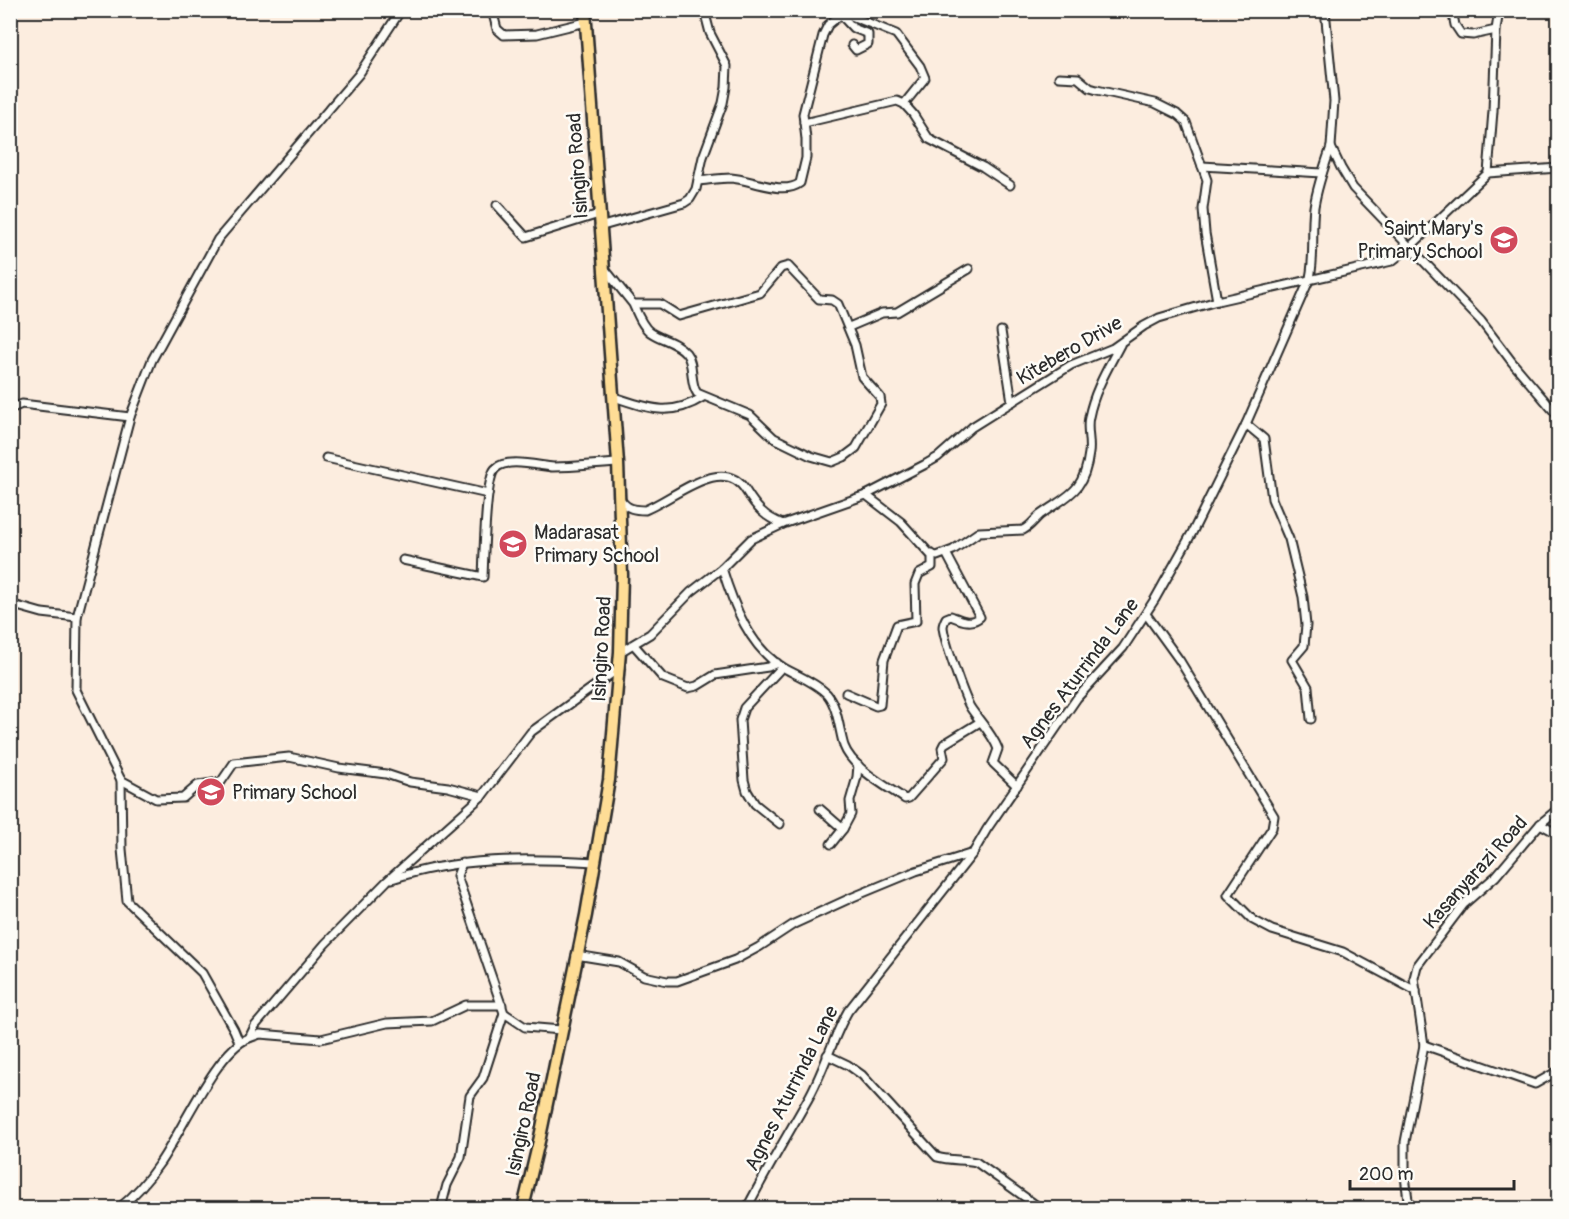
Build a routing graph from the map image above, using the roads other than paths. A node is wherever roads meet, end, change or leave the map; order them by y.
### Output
1 (401, 10) edge
2 (492, 10) edge
3 (585, 10) edge
4 (704, 10) edge
5 (1324, 10) edge
6 (1452, 10) edge
7 (1499, 10) edge
8 (844, 13) edge
9 (586, 22) junction
10 (1496, 30) junction
11 (852, 45) dead end
12 (1059, 77) dead end
13 (904, 104) junction
14 (804, 123) junction
15 (1331, 147) junction
16 (1202, 166) junction
17 (1558, 168) edge
18 (1322, 173) junction
19 (1488, 173) junction
20 (698, 181) junction
21 (1010, 185) dead end
22 (497, 205) dead end
23 (599, 214) junction
24 (600, 227) junction
25 (1410, 247) junction
26 (604, 268) junction
27 (969, 269) dead end
28 (1310, 278) junction
29 (1217, 301) junction
30 (633, 304) junction
31 (849, 327) junction
32 (1001, 332) dead end
33 (1120, 343) junction
34 (614, 397) junction
35 (703, 397) junction
36 (1012, 402) junction
37 (10, 409) edge
38 (1558, 416) edge
39 (130, 417) junction
40 (1246, 424) junction
41 (326, 458) dead end
42 (618, 463) junction
43 (488, 494) junction
44 (866, 495) junction
45 (620, 498) junction
46 (783, 524) junction
47 (932, 554) junction
48 (946, 554) junction
49 (403, 561) dead end
50 (722, 568) junction
51 (10, 604) edge
52 (1146, 614) junction
53 (77, 617) junction
54 (634, 645) junction
55 (620, 652) junction
56 (780, 665) junction
57 (618, 669) junction
58 (846, 693) dead end
59 (1311, 719) dead end
60 (980, 722) junction
61 (858, 765) junction
62 (121, 780) junction
63 (1017, 786) junction
64 (482, 796) junction
65 (820, 809) dead end
66 (1558, 809) edge
67 (780, 824) dead end
68 (1540, 824) junction
69 (843, 829) junction
70 (1558, 834) edge
71 (831, 844) dead end
72 (973, 853) junction
73 (595, 862) junction
74 (462, 863) junction
75 (387, 880) junction
76 (576, 955) junction
77 (1416, 991) junction
78 (503, 1009) junction
79 (561, 1030) junction
80 (249, 1038) junction
81 (239, 1042) junction
82 (1424, 1045) junction
83 (827, 1055) junction
84 (1558, 1071) edge
85 (119, 1209) edge
86 (441, 1209) edge
87 (523, 1209) edge
88 (747, 1209) edge
89 (1040, 1209) edge
90 (1409, 1209) edge

1 - 39 street
2 - 9 street
3 - 9 main road, Isingiro Road
4 - 20 street
5 - 15 street, Agnes Aturrinda Lane
6 - 10 street
7 - 10 street
8 - 11 street
8 - 13 street
8 - 14 street
9 - 23 main road, Isingiro Road
10 - 19 street
12 - 16 street
13 - 14 street
13 - 21 street
14 - 20 street
15 - 18 street, Agnes Aturrinda Lane
15 - 25 street
16 - 18 street
16 - 29 street
17 - 19 street
18 - 28 street, Agnes Aturrinda Lane
19 - 25 street, Kitebero Drive
20 - 24 street
22 - 23 street
23 - 24 main road, Isingiro Road
24 - 26 main road, Isingiro Road
25 - 28 street, Kitebero Drive
25 - 38 street
26 - 30 street
26 - 34 main road, Isingiro Road
27 - 31 street
28 - 29 street, Kitebero Drive
28 - 40 street, Agnes Aturrinda Lane
29 - 33 street, Kitebero Drive
30 - 31 street
30 - 35 street
31 - 35 street
32 - 36 street
33 - 36 street, Kitebero Drive
33 - 48 street
34 - 35 street
34 - 42 main road, Isingiro Road
36 - 44 street, Kitebero Drive
37 - 39 street
39 - 53 street
40 - 52 street, Agnes Aturrinda Lane
40 - 59 street
41 - 43 street
42 - 43 street
42 - 45 main road, Isingiro Road
43 - 49 street
44 - 46 street, Kitebero Drive
44 - 47 street
45 - 46 street
45 - 55 main road, Isingiro Road
46 - 50 street, Kitebero Drive
47 - 48 street
47 - 58 street
48 - 60 street
50 - 54 street, Kitebero Drive
50 - 56 street
51 - 53 street
52 - 63 street, Agnes Aturrinda Lane
52 - 77 street
53 - 62 street
54 - 55 street, Kitebero Drive
54 - 56 street
55 - 57 main road, Isingiro Road
56 - 61 street
56 - 67 street
57 - 64 street
57 - 73 main road, Isingiro Road
60 - 61 street
60 - 63 street
61 - 69 street
62 - 64 street
62 - 81 street
63 - 72 street, Agnes Aturrinda Lane
64 - 75 street
65 - 69 street
66 - 68 street, Kasanyarazi Road
68 - 70 street
68 - 77 street, Kasanyarazi Road
69 - 71 street
72 - 76 street
72 - 83 street, Agnes Aturrinda Lane
73 - 74 street
73 - 76 main road, Isingiro Road
74 - 75 street
74 - 78 street
75 - 80 street
76 - 79 main road, Isingiro Road
77 - 82 street, Kasanyarazi Road
78 - 79 street
78 - 80 street
78 - 86 street
79 - 87 main road, Isingiro Road
80 - 81 street
81 - 85 street
82 - 84 street
82 - 90 street, Kasanyarazi Road
83 - 88 street, Agnes Aturrinda Lane
83 - 89 street

